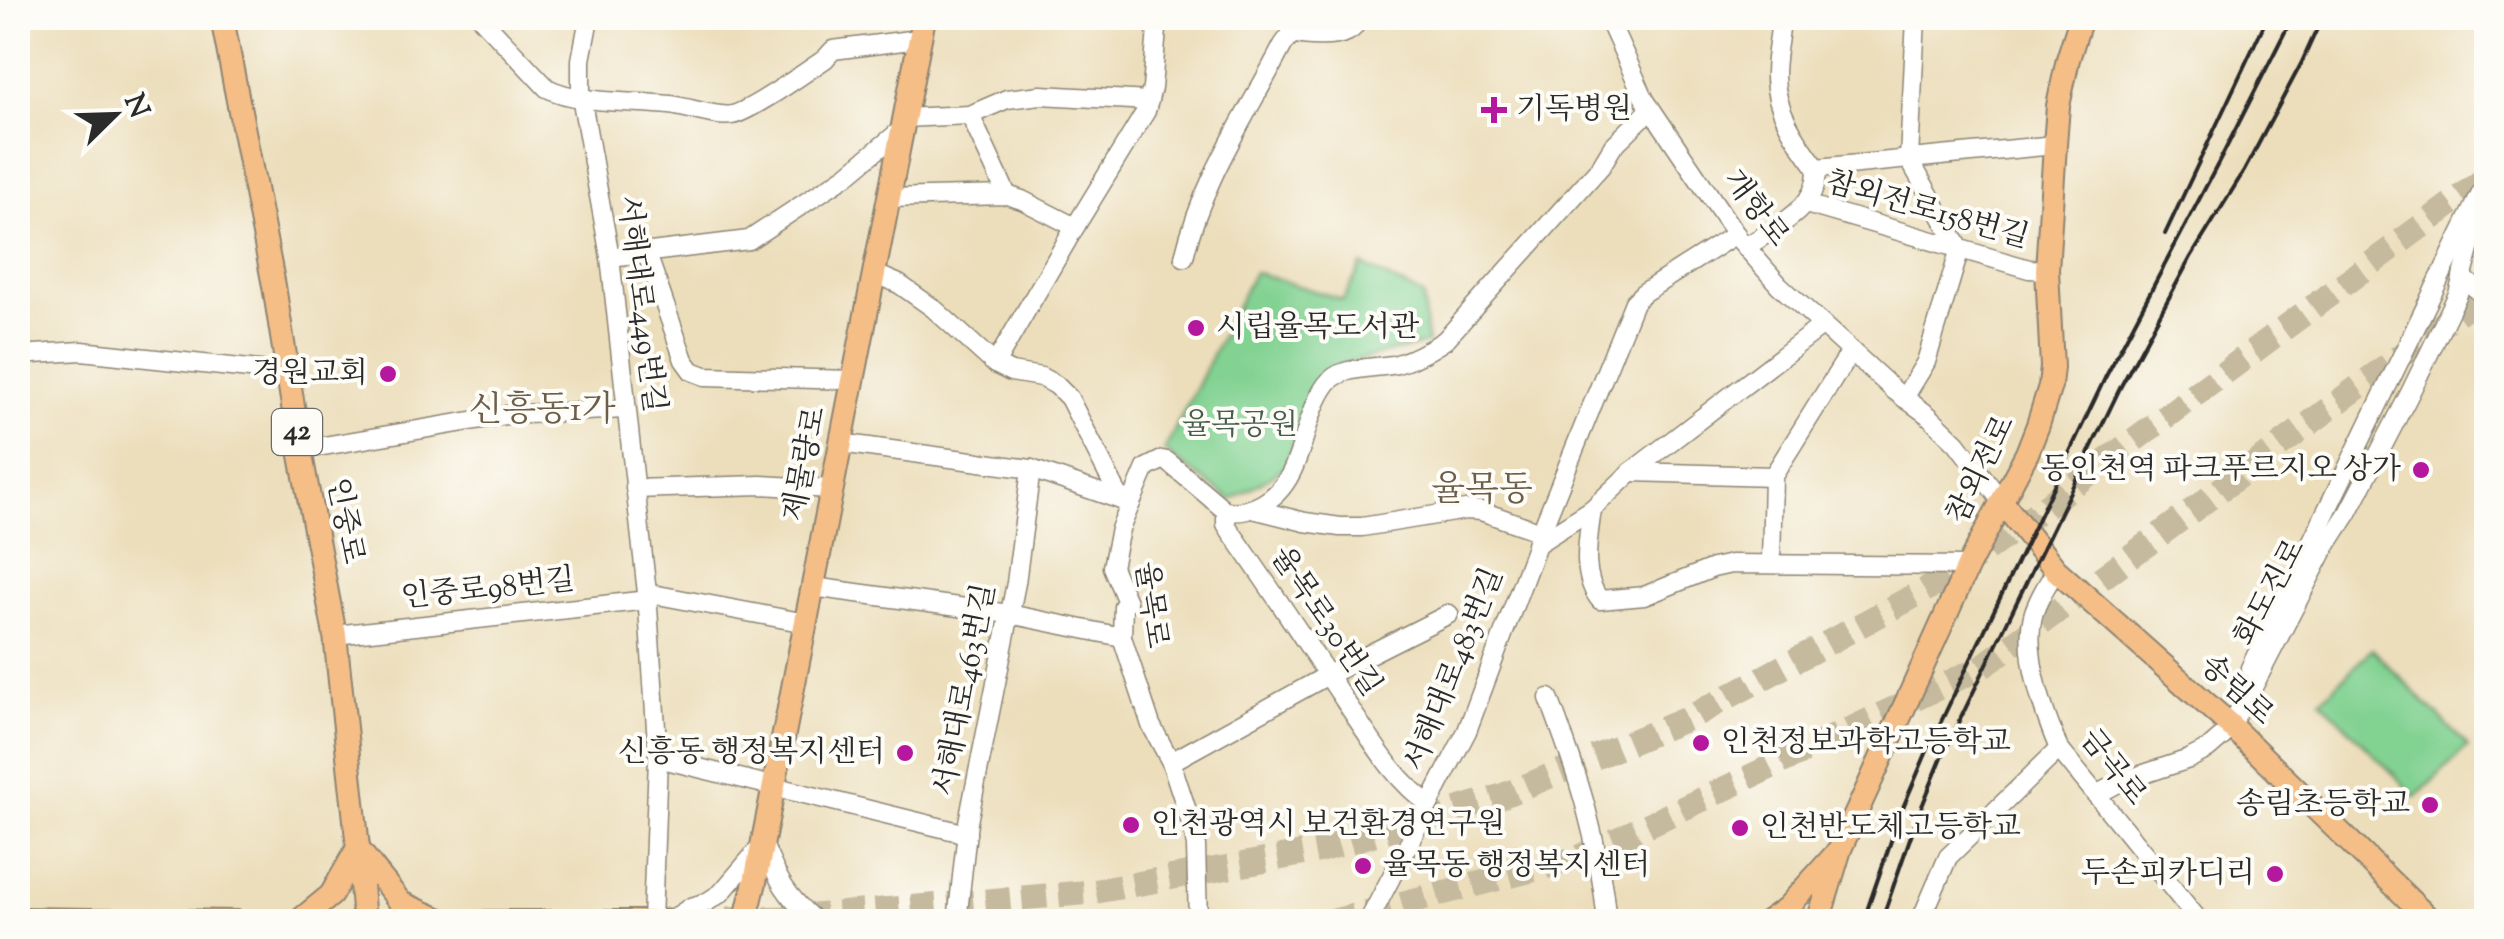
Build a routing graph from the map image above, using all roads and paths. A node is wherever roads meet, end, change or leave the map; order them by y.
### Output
1 (222, 18) edge
2 (481, 18) edge
3 (588, 18) edge
4 (1158, 18) edge
5 (1357, 18) edge
6 (1608, 18) edge
7 (1782, 18) edge
8 (1916, 18) edge
9 (2081, 18) edge
10 (921, 28) edge
11 (580, 96) junction
12 (1149, 101) junction
13 (1651, 109) junction
14 (970, 115) junction
15 (902, 124) junction
16 (2055, 145) junction
17 (1909, 159) junction
18 (1818, 168) junction
19 (2486, 183) edge
20 (1014, 197) junction
21 (888, 198) junction
22 (1806, 204) junction
23 (2486, 214) edge
24 (1074, 227) junction
25 (1741, 241) junction
26 (1960, 248) junction
27 (646, 251) junction
28 (1184, 256) dead end
29 (610, 257) junction
30 (2046, 270) junction
31 (873, 273) junction
32 (2462, 278) junction
33 (2486, 297) edge
34 (1823, 325) junction
35 (1851, 351) junction
36 (18, 354) edge
37 (995, 364) junction
38 (287, 373) junction
39 (852, 380) junction
40 (1904, 398) junction
41 (625, 409) junction
42 (840, 443) junction
43 (300, 450) junction
44 (1031, 469) junction
45 (1631, 472) junction
46 (1772, 476) junction
47 (635, 488) junction
48 (831, 489) junction
49 (1127, 498) junction
50 (2002, 502) junction
51 (1253, 509) junction
52 (1592, 509) junction
53 (1226, 511) junction
54 (1537, 540) junction
55 (1770, 563) junction
56 (1968, 566) junction
57 (2056, 570) junction
58 (812, 587) junction
59 (647, 597) junction
60 (1010, 614) junction
61 (1449, 614) dead end
62 (806, 623) junction
63 (335, 635) junction
64 (1122, 637) junction
65 (1328, 675) junction
66 (1549, 698) dead end
67 (2230, 725) junction
68 (2059, 748) junction
69 (658, 758) junction
70 (1171, 762) junction
71 (774, 787) junction
72 (2096, 795) junction
73 (1429, 804) junction
74 (967, 834) junction
75 (763, 844) junction
76 (358, 848) junction
77 (1840, 848) junction
78 (18, 919) edge
79 (666, 921) edge
80 (237, 922) edge
81 (298, 922) edge
82 (364, 922) edge
83 (445, 922) edge
84 (486, 922) edge
85 (745, 922) edge
86 (816, 922) edge
87 (958, 922) edge
88 (1198, 922) edge
89 (1368, 922) edge
90 (1607, 922) edge
91 (1766, 922) edge
92 (1818, 922) edge
93 (1920, 922) edge
94 (2200, 922) edge
95 (2432, 922) edge

1 - 38 main road, 인중로 / 42
2 - 11 street
3 - 11 street, 서해대로449번길
4 - 12 street
5 - 28 street
6 - 13 street, 개항로
7 - 18 street
8 - 17 street
9 - 16 main road, 참외전로
10 - 11 street
10 - 15 main road, 제물량로
11 - 29 street, 서해대로449번길
12 - 14 street
12 - 24 street
13 - 25 street, 개항로
13 - 51 street
14 - 15 street
14 - 20 street
15 - 21 main road, 제물량로
15 - 27 street
16 - 17 street
16 - 30 main road, 참외전로
17 - 18 street
17 - 26 street
18 - 22 street
19 - 67 street, 화도진로
20 - 21 street
20 - 24 street
21 - 31 main road, 제물량로
22 - 25 street, 참외전로158번길
22 - 26 street, 참외전로158번길
23 - 32 street, 화도진로
24 - 37 street
25 - 34 street, 개항로
25 - 54 street, 참외전로158번길
26 - 30 street, 참외전로158번길
26 - 40 street
27 - 29 street
27 - 39 street
29 - 41 street, 서해대로449번길
30 - 50 main road, 참외전로
31 - 37 street
31 - 39 main road, 제물량로
32 - 33 street
32 - 67 street, 화도진로
34 - 35 street, 개항로
34 - 45 street, 서해대로483번길
35 - 40 street, 개항로
35 - 46 street
36 - 38 street
37 - 49 street
38 - 43 main road, 인중로 / 42
39 - 42 main road, 제물량로
40 - 50 street, 개항로
41 - 43 street
41 - 47 street, 서해대로449번길
42 - 44 street
42 - 48 main road, 제물량로
43 - 63 main road, 인중로 / 42
44 - 49 street
44 - 60 street, 서해대로463번길
45 - 46 street
45 - 52 street, 서해대로483번길
46 - 55 street
47 - 48 street
47 - 59 street, 서해대로449번길
48 - 58 main road, 제물량로
49 - 53 street, 율목로
49 - 64 street, 율목로
50 - 56 main road, 참외전로
50 - 57 main road, 송림로
51 - 53 street
51 - 54 street
52 - 54 street, 서해대로483번길
52 - 55 street
53 - 65 street, 율목로30번길
54 - 73 street, 서해대로483번길
55 - 56 street
56 - 77 main road, 참외전로
57 - 67 main road, 송림로
57 - 68 street, 금곡로
58 - 60 street
58 - 62 main road, 제물량로
59 - 62 street, 인중로98번길
59 - 63 street, 인중로98번길
59 - 69 street, 서해대로449번길
60 - 64 street
60 - 74 street, 서해대로463번길
61 - 65 street
62 - 71 main road, 제물량로
63 - 76 main road, 인중로 / 42
64 - 70 street, 율목로
65 - 70 street
65 - 73 street, 율목로30번길
66 - 90 street
67 - 72 street
67 - 95 main road, 송림로
68 - 72 street, 금곡로
68 - 93 street
69 - 71 street
69 - 79 street, 서해대로449번길
70 - 88 street, 율목로
71 - 74 street
71 - 75 main road, 제물량로
72 - 94 street, 금곡로
73 - 89 street, 서해대로483번길
74 - 87 street, 서해대로463번길
75 - 79 street
75 - 85 main road, 제물량로
75 - 86 street
76 - 81 main road
76 - 82 main road, 인중로 / 42
76 - 83 main road
77 - 91 main road
77 - 92 main road, 참외전로
78 - 80 main road
79 - 84 main road

